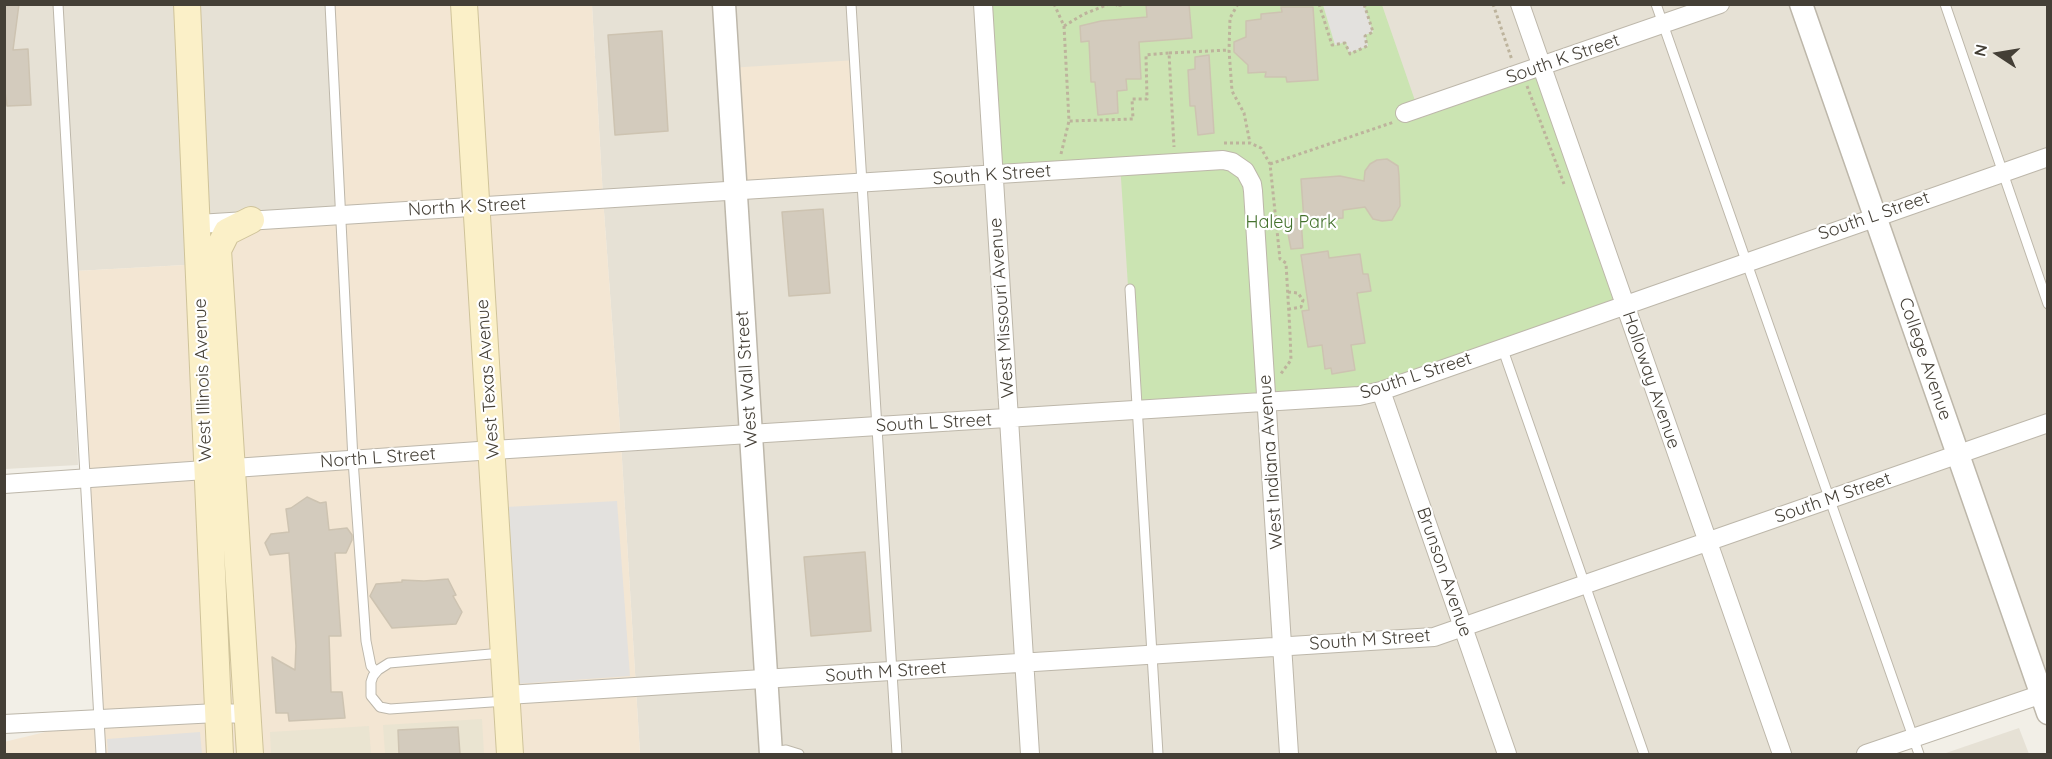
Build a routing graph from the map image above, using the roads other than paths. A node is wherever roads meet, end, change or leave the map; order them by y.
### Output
1 (58, 4) edge
2 (187, 4) edge
3 (330, 4) edge
4 (464, 4) edge
5 (724, 4) edge
6 (850, 4) edge
7 (983, 4) edge
8 (1520, 4) edge
9 (1656, 4) edge
10 (1720, 4) edge
11 (1801, 4) edge
12 (1945, 4) edge
13 (1663, 24) junction
14 (1542, 66) junction
15 (1406, 113) dead end
16 (2048, 157) edge
17 (1245, 171) joint
18 (2002, 172) junction
19 (994, 175) junction
20 (862, 183) junction
21 (736, 191) junction
22 (477, 207) junction
23 (339, 215) junction
24 (1875, 216) junction
25 (251, 220) junction
26 (198, 224) junction
27 (1747, 261) junction
28 (1130, 289) dead end
29 (1624, 304) junction
30 (2048, 304) edge
31 (1502, 347) junction
32 (1381, 391) junction
33 (1267, 401) junction
34 (1136, 410) junction
35 (1010, 419) junction
36 (2048, 423) edge
37 (877, 427) junction
38 (751, 434) junction
39 (493, 450) junction
40 (1958, 454) junction
41 (353, 460) junction
42 (218, 469) junction
43 (85, 478) junction
44 (4, 484) edge
45 (1829, 499) junction
46 (1707, 542) junction
47 (1586, 584) junction
48 (1464, 627) junction
49 (1282, 646) junction
50 (504, 653) junction
51 (1152, 654) junction
52 (1025, 662) junction
53 (892, 671) junction
54 (376, 672) junction
55 (766, 680) junction
56 (507, 698) junction
57 (2045, 700) edge
58 (217, 713) junction
59 (248, 714) junction
60 (99, 720) junction
61 (4, 724) edge
62 (1916, 746) edge
63 (771, 753) edge
64 (101, 754) edge
65 (220, 754) edge
66 (250, 754) edge
67 (510, 754) edge
68 (799, 754) edge
69 (897, 754) edge
70 (1030, 754) edge
71 (1158, 754) edge
72 (1289, 754) edge
73 (1508, 754) edge
74 (1644, 754) edge
75 (1782, 754) edge
76 (1866, 754) edge

1 - 43 lane
2 - 26 main road, West Illinois Avenue
3 - 23 lane
4 - 22 main road, West Texas Avenue
5 - 21 street, West Wall Street
6 - 20 lane
7 - 19 street, West Missouri Avenue
8 - 14 street, Holloway Avenue
9 - 13 lane
10 - 13 street, South K Street
11 - 24 street, College Avenue
12 - 18 lane
13 - 14 street, South K Street
13 - 27 lane
14 - 15 street, South K Street
14 - 29 street, Holloway Avenue
16 - 18 street, South L Street
17 - 19 street, South K Street
17 - 33 street, West Indiana Avenue
18 - 24 street, South L Street
18 - 30 lane
19 - 20 street, South K Street
19 - 35 street, West Missouri Avenue
20 - 21 street, South K Street
20 - 37 lane
21 - 22 street, North K Street
21 - 38 street, West Wall Street
22 - 23 street, North K Street
22 - 39 main road, West Texas Avenue
23 - 25 street, North K Street
23 - 41 lane
24 - 27 street, South L Street
24 - 40 street, College Avenue
25 - 26 street, North K Street
25 - 42 main road, West Illinois Avenue
26 - 42 main road, West Illinois Avenue
27 - 29 street, South L Street
27 - 45 lane
28 - 34 lane
29 - 31 street, South L Street
29 - 46 street, Holloway Avenue
31 - 32 street, South L Street
31 - 47 lane
32 - 33 street, South L Street
32 - 48 street, Brunson Avenue
33 - 34 street, South L Street
33 - 49 street, West Indiana Avenue
34 - 35 street, South L Street
34 - 51 lane
35 - 37 street, South L Street
35 - 52 street, West Missouri Avenue
36 - 40 street, South M Street
37 - 38 street, South L Street
37 - 53 lane
38 - 39 street, North L Street
38 - 55 street, West Wall Street
39 - 41 street, North L Street
39 - 50 main road, West Texas Avenue
40 - 45 street, South M Street
40 - 57 street, College Avenue
41 - 42 street, North L Street
41 - 54 lane
42 - 43 street, North L Street
42 - 58 main road, West Illinois Avenue
42 - 59 main road, West Illinois Avenue
43 - 44 street, North L Street
43 - 60 lane
45 - 46 street, South M Street
45 - 62 lane
46 - 47 street, South M Street
46 - 75 street, Holloway Avenue
47 - 48 street, South M Street
47 - 74 lane
48 - 49 street, South M Street
48 - 73 street, Brunson Avenue
49 - 51 street, South M Street
49 - 72 street, West Indiana Avenue
50 - 54 lane
50 - 56 main road, West Texas Avenue
51 - 52 street, South M Street
51 - 71 lane
52 - 53 street, South M Street
52 - 70 street, West Missouri Avenue
53 - 55 street, South M Street
53 - 69 lane
54 - 56 lane
55 - 56 street, South M Street
55 - 63 street, West Wall Street
56 - 67 main road, West Texas Avenue
57 - 62 street
58 - 59 street
58 - 60 street
58 - 65 main road, West Illinois Avenue
59 - 66 main road, West Illinois Avenue
60 - 61 street
60 - 64 lane
62 - 76 street
63 - 68 lane

